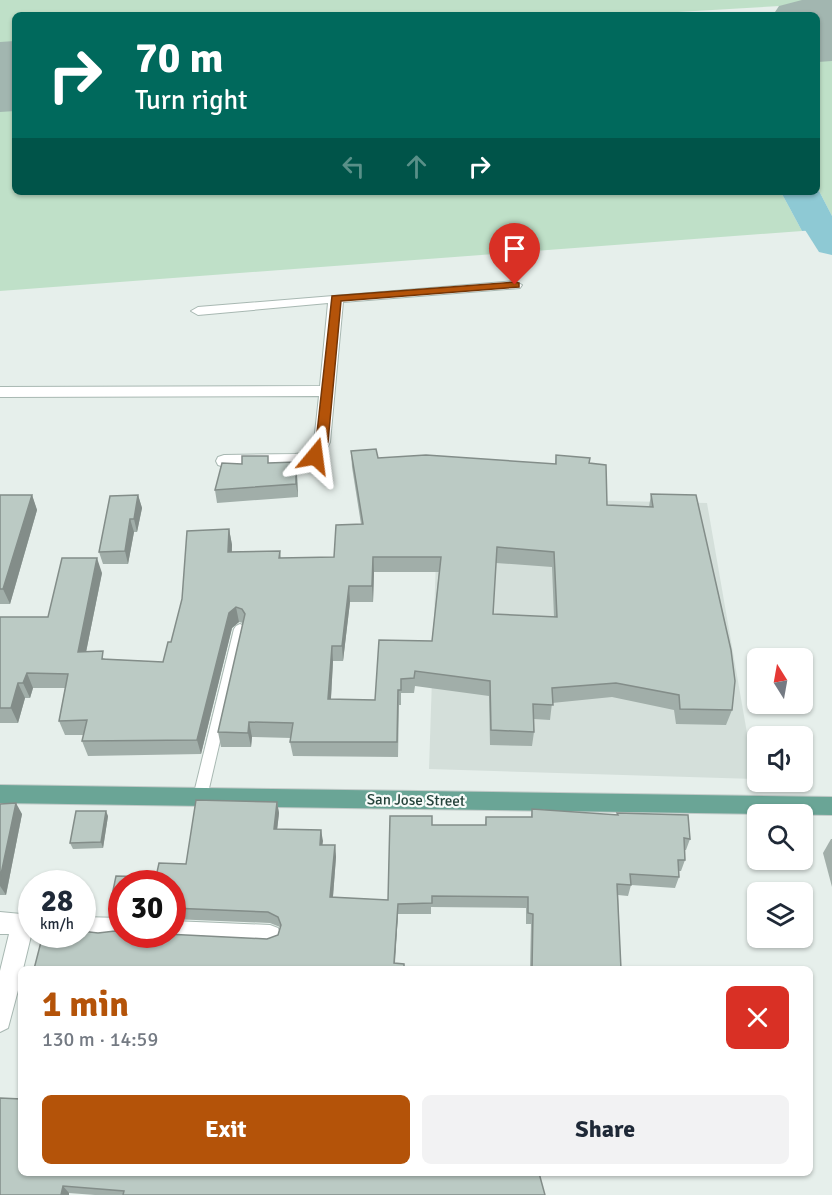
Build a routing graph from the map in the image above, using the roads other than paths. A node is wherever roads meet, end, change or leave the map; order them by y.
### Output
1 (515, 285) dead end
2 (336, 298) junction
3 (198, 311) dead end
4 (326, 391) junction
5 (0, 392) edge
6 (224, 461) edge
7 (240, 629) edge
8 (0, 794) edge
9 (200, 797) junction
10 (832, 806) edge
11 (18, 924) edge
12 (186, 933) edge
13 (270, 936) edge
14 (0, 1020) edge

1 - 2 street
2 - 3 street
2 - 4 street
4 - 5 street
4 - 6 street
7 - 9 lane
8 - 9 main road, San Jose Street
9 - 10 main road, San Jose Street
11 - 14 street
12 - 13 street

